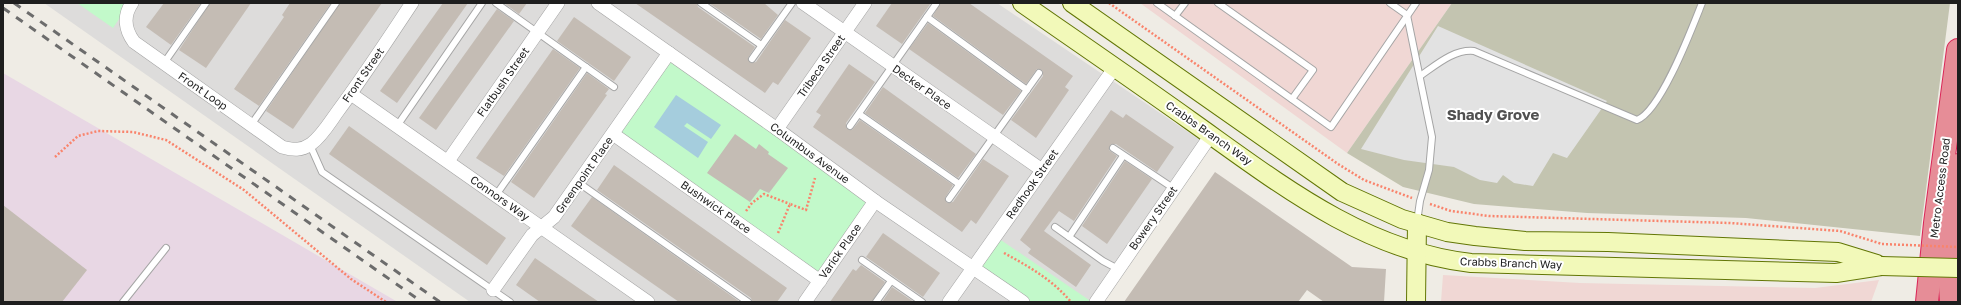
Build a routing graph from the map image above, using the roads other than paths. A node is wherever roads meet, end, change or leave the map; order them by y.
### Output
1 (132, 3) edge
2 (206, 3) edge
3 (336, 3) edge
4 (412, 3) edge
5 (482, 3) edge
6 (496, 3) edge
7 (558, 3) edge
8 (598, 3) edge
9 (701, 3) edge
10 (792, 3) edge
11 (803, 3) edge
12 (865, 3) edge
13 (1022, 3) edge
14 (1072, 3) edge
15 (1157, 3) edge
16 (1185, 3) edge
17 (1218, 3) edge
18 (1390, 3) edge
19 (1416, 3) edge
20 (1702, 3) edge
21 (936, 4) dead end
22 (1407, 15) junction
23 (1176, 16) junction
24 (928, 17) junction
25 (538, 33) junction
26 (844, 33) junction
27 (761, 45) junction
28 (1958, 50) edge
29 (669, 53) junction
30 (752, 59) dead end
31 (164, 63) junction
32 (893, 66) junction
33 (586, 67) junction
34 (1115, 67) junction
35 (1039, 73) dead end
36 (1420, 76) junction
37 (614, 87) dead end
38 (1026, 90) junction
39 (351, 94) junction
40 (1292, 99) junction
41 (859, 114) junction
42 (251, 125) junction
43 (397, 126) junction
44 (850, 126) dead end
45 (777, 129) junction
46 (613, 134) junction
47 (1211, 135) junction
48 (993, 136) junction
49 (310, 145) junction
50 (1112, 148) dead end
51 (1124, 156) junction
52 (448, 162) junction
53 (1958, 165) edge
54 (1042, 170) junction
55 (578, 184) junction
56 (959, 184) junction
57 (1173, 188) junction
58 (496, 195) junction
59 (949, 199) dead end
60 (875, 200) junction
61 (1417, 223) junction
62 (542, 227) junction
63 (1055, 227) dead end
64 (1069, 236) junction
65 (166, 248) dead end
66 (1417, 252) junction
67 (862, 260) dead end
68 (1881, 266) junction
69 (973, 267) junction
70 (1958, 268) edge
71 (1118, 269) junction
72 (820, 281) junction
73 (891, 281) junction
74 (493, 290) junction
75 (1928, 292) edge
76 (123, 302) edge
77 (510, 302) edge
78 (648, 302) edge
79 (748, 302) edge
80 (805, 302) edge
81 (876, 302) edge
82 (922, 302) edge
83 (949, 302) edge
84 (1023, 302) edge
85 (1096, 302) edge
86 (1416, 302) edge
87 (1921, 302) edge
88 (1951, 302) edge

1 - 31 street, Front Loop
2 - 31 lane
3 - 42 lane
4 - 39 street, Front Street
5 - 43 lane
6 - 25 lane
7 - 25 street, Flatbush Street
8 - 29 street, Columbus Avenue
9 - 27 lane
10 - 27 lane
11 - 26 street, Decker Place
12 - 26 street, Tribeca Street
13 - 34 main road, Crabbs Branch Way
14 - 61 main road, Crabbs Branch Way
15 - 23 lane
16 - 23 lane
17 - 40 lane
18 - 22 lane
19 - 22 lane
20 - 36 lane
21 - 24 lane
22 - 36 lane
22 - 40 lane
23 - 40 lane
24 - 32 lane
24 - 38 lane
25 - 33 lane
25 - 52 street, Flatbush Street
26 - 32 street, Decker Place
26 - 45 street, Tribeca Street
27 - 30 lane
28 - 75 highway, Metro Access Road
29 - 45 street, Columbus Avenue
29 - 46 street, Greenpoint Place
31 - 42 street, Front Loop
32 - 41 lane
32 - 48 street, Decker Place
33 - 37 lane
33 - 58 lane
34 - 47 main road, Crabbs Branch Way
34 - 54 street, Redhook Street
35 - 38 lane
36 - 61 lane
38 - 48 lane
39 - 43 street, Connors Way
39 - 49 street, Front Street
41 - 44 lane
41 - 56 lane
42 - 49 street, Front Loop
43 - 52 street, Connors Way
45 - 60 street, Columbus Avenue
46 - 55 street, Greenpoint Place
46 - 72 street, Bushwick Place
47 - 57 street, Bowery Street
47 - 66 main road, Crabbs Branch Way
48 - 54 street, Decker Place
48 - 56 lane
49 - 74 lane
50 - 51 lane
51 - 57 lane
51 - 64 lane
52 - 58 street, Connors Way
53 - 88 highway
54 - 69 street, Redhook Street
55 - 62 street, Greenpoint Place
55 - 79 lane
56 - 59 lane
57 - 71 street, Bowery Street
58 - 62 street, Connors Way
60 - 69 street, Columbus Avenue
60 - 72 street, Varick Place
61 - 66 main road
61 - 68 main road, Crabbs Branch Way
62 - 74 street, Greenpoint Place
62 - 78 street, Connors Way
63 - 64 lane
64 - 71 lane
65 - 76 lane
66 - 68 main road, Crabbs Branch Way
66 - 86 main road
67 - 73 lane
68 - 70 main road, Crabbs Branch Way, bridge
69 - 83 street, Redhook Street
69 - 84 street, Columbus Avenue
71 - 85 street, Bowery Street
72 - 80 street, Varick Place
73 - 81 lane
73 - 82 lane
74 - 77 lane
75 - 87 main road, Metro Access Road

